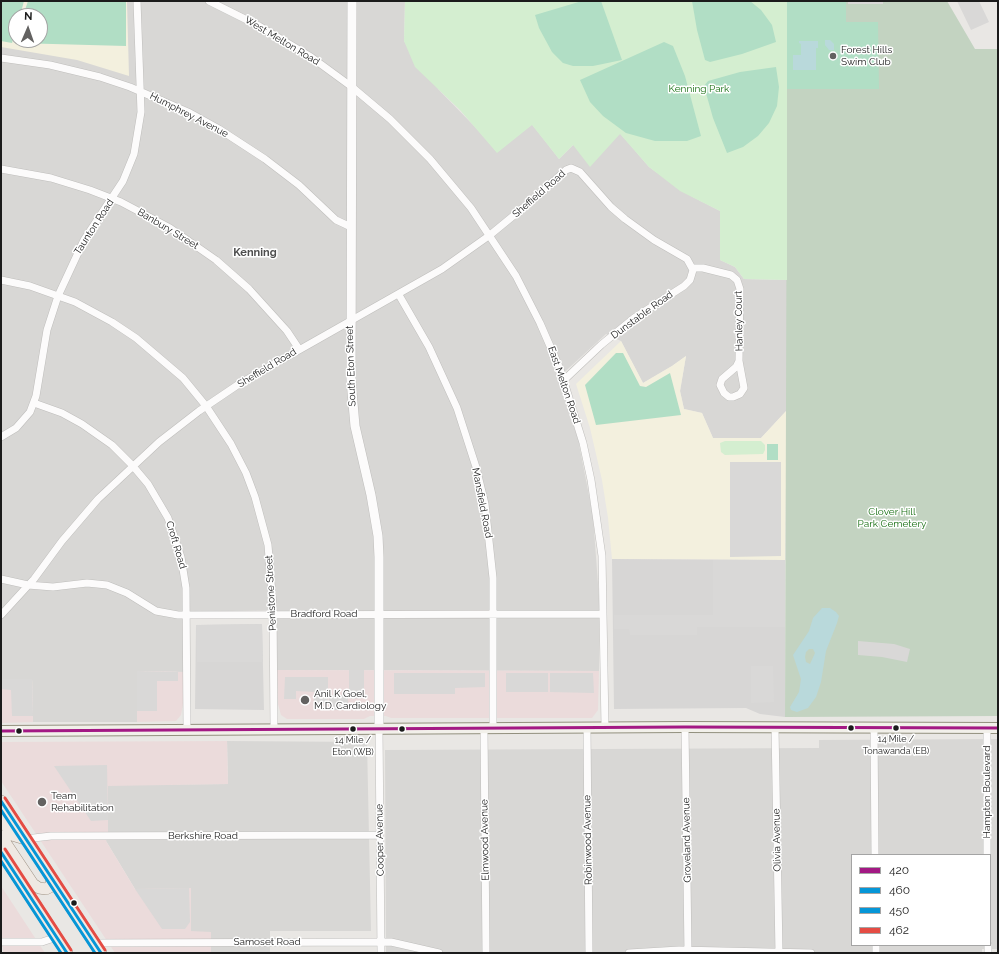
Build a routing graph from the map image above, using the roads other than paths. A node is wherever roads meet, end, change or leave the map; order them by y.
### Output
1 (136, 1) edge
2 (209, 1) edge
3 (352, 1) edge
4 (1, 58) edge
5 (352, 87) junction
6 (140, 91) junction
7 (1, 169) edge
8 (112, 198) junction
9 (351, 227) junction
10 (490, 235) junction
11 (692, 266) junction
12 (1, 280) edge
13 (399, 295) junction
14 (58, 296) junction
15 (350, 322) junction
16 (300, 349) junction
17 (739, 361) junction
18 (564, 380) junction
19 (34, 403) junction
20 (206, 406) junction
21 (1, 437) edge
22 (132, 465) junction
23 (1, 579) edge
24 (28, 585) junction
25 (273, 614) junction
26 (379, 614) junction
27 (494, 614) junction
28 (604, 614) junction
29 (1, 615) edge
30 (187, 615) junction
31 (587, 727) junction
32 (605, 727) junction
33 (685, 727) junction
34 (775, 727) junction
35 (274, 728) junction
36 (379, 728) junction
37 (489, 728) junction
38 (874, 728) junction
39 (987, 728) junction
40 (998, 728) edge
41 (187, 729) junction
42 (1, 730) edge
43 (1, 802) edge
44 (1, 818) edge
45 (380, 835) junction
46 (1, 836) edge
47 (25, 839) junction
48 (1, 852) edge
49 (875, 854) edge
50 (987, 854) edge
51 (52, 879) junction
52 (57, 937) junction
53 (1, 942) edge
54 (94, 942) junction
55 (381, 942) junction
56 (688, 951) edge
57 (778, 952) edge
58 (67, 953) edge
59 (101, 953) edge
60 (382, 953) edge
61 (439, 953) edge
62 (486, 953) edge
63 (589, 953) edge
64 (629, 953) edge
65 (811, 953) edge

1 - 6 street, Taunton Road
2 - 5 street, West Melton Road
3 - 5 street, South Eton Street
4 - 6 street, Humphrey Avenue
5 - 9 street, South Eton Street
5 - 10 street, East Melton Road
6 - 8 street, Taunton Road
6 - 9 street, Humphrey Avenue
7 - 8 street, Banbury Street
8 - 14 street, Taunton Road
8 - 16 street, Banbury Street
9 - 15 street, South Eton Street
10 - 11 street, Sheffield Road
10 - 13 street, Sheffield Road
10 - 18 street, East Melton Road
11 - 17 street, Hanley Court
11 - 18 street, Dunstable Road
12 - 14 street, Penistone Street
13 - 15 street, Sheffield Road
13 - 27 street, Mansfield Road
14 - 19 street, Taunton Road
14 - 20 street, Penistone Street
15 - 16 street, Sheffield Road
15 - 26 street, South Eton Street
16 - 20 street, Sheffield Road
17 - 17 street, Hanley Court
18 - 28 street, East Melton Road
19 - 21 street, Taunton Road
19 - 22 street, Croft Road
20 - 22 street, Sheffield Road
20 - 25 street, Penistone Street
22 - 24 street, Sheffield Road
22 - 30 street, Croft Road
23 - 24 street, Bradford Road
24 - 29 street, Sheffield Road
24 - 30 street, Bradford Road
25 - 26 street, Bradford Road
25 - 30 street, Bradford Road
25 - 35 street, Penistone Street
26 - 27 street, Bradford Road
26 - 36 street, South Eton Street
27 - 28 street, Bradford Road
27 - 37 street, Mansfield Road
28 - 32 street, East Melton Road
30 - 41 street, Croft Road
31 - 32 main road
31 - 37 main road
31 - 63 street, Robinwood Avenue
32 - 33 main road
33 - 34 main road
33 - 56 street, Groveland Avenue
34 - 38 main road
34 - 57 street, Olivia Avenue
35 - 36 main road
35 - 41 main road
36 - 37 main road
36 - 45 street, Cooper Avenue
37 - 62 street, Elmwood Avenue
38 - 39 main road
38 - 49 street
39 - 40 main road
39 - 50 street, Hampton Boulevard
41 - 42 main road
43 - 47 main road
44 - 47 main road
45 - 47 street, Berkshire Road
45 - 55 street, Cooper Avenue
46 - 51 main road
47 - 51 main road
48 - 52 main road
51 - 54 main road
52 - 53 street
52 - 58 main road
54 - 55 street, Samoset Road
54 - 59 main road
55 - 60 street, Cooper Avenue
55 - 61 street, Samoset Road
56 - 57 street
56 - 64 street
57 - 65 street

